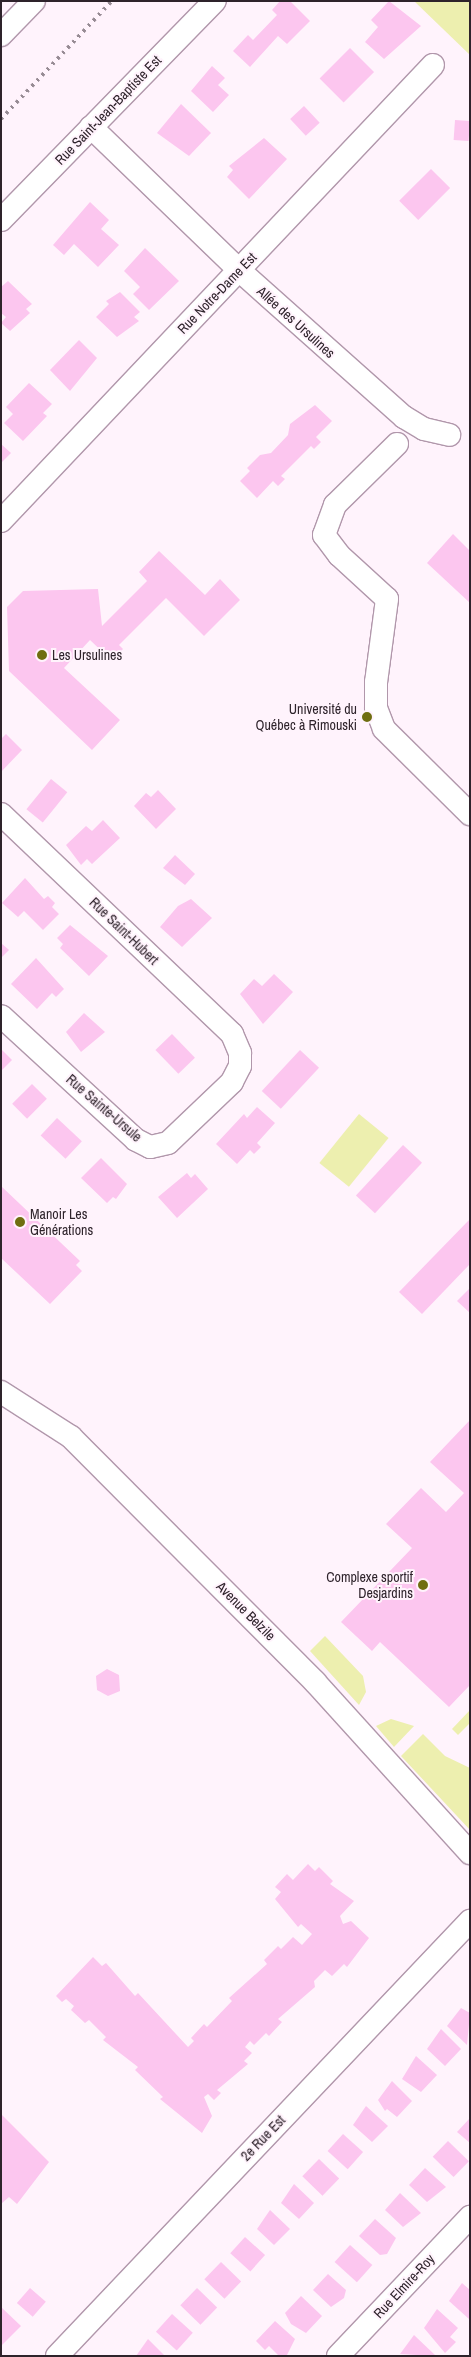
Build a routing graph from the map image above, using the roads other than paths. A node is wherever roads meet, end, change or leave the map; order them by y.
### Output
1 (34, 1) edge
2 (215, 1) edge
3 (1, 35) edge
4 (433, 65) dead end
5 (91, 128) junction
6 (1, 220) edge
7 (240, 271) junction
8 (449, 434) dead end
9 (397, 444) dead end
10 (1, 521) edge
11 (1, 814) edge
12 (470, 814) edge
13 (1, 1016) edge
14 (240, 1052) joint
15 (1, 1392) edge
16 (470, 1853) edge
17 (470, 1920) edge
18 (470, 2217) edge
19 (57, 2356) edge
20 (338, 2356) edge

1 - 3 street
2 - 5 street, Rue Saint-Jean-Baptiste Est
4 - 7 street, Rue Notre-Dame Est
5 - 6 street, Rue Saint-Jean-Baptiste Est
5 - 7 street, Allée des Ursulines
7 - 8 street, Allée des Ursulines
7 - 10 street, Rue Notre-Dame Est
9 - 12 street
11 - 14 street, Rue Saint-Hubert
13 - 14 street, Rue Sainte-Ursule
15 - 16 street, Avenue Belzile
17 - 19 street, 2e Rue Est
18 - 20 street, Rue Elmire-Roy

